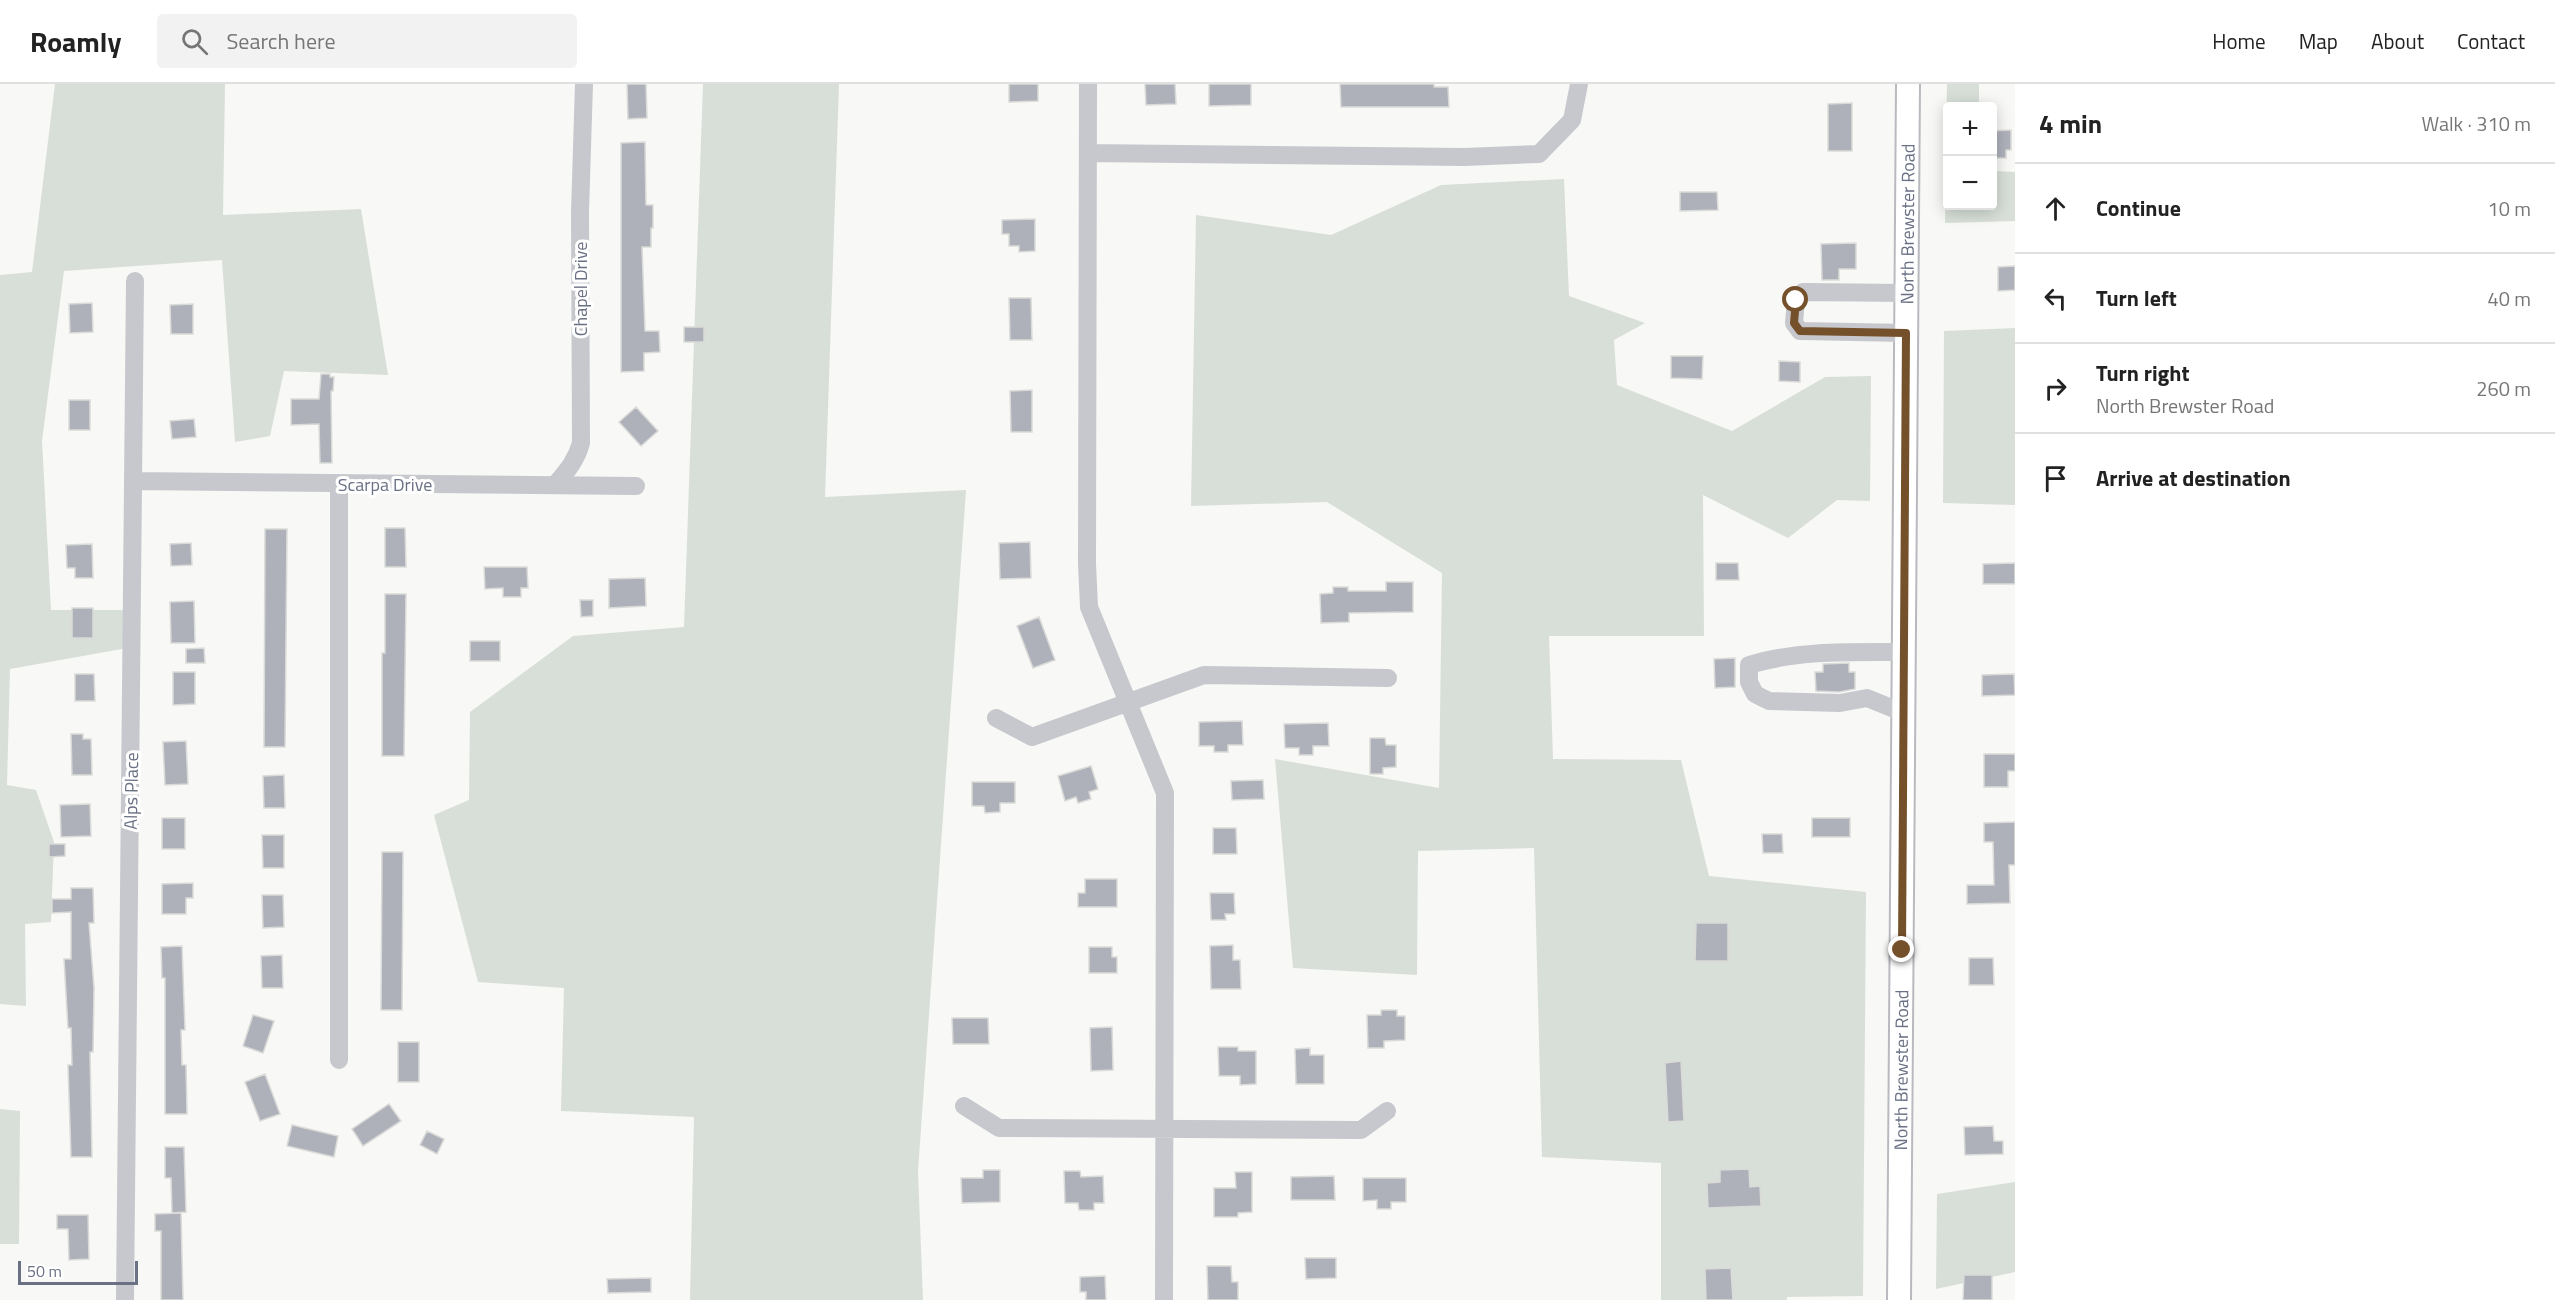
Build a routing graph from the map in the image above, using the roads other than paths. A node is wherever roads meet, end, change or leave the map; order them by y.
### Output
1 (584, 84) edge
2 (1088, 84) edge
3 (1579, 84) edge
4 (1908, 84) edge
5 (1089, 153) junction
6 (135, 281) dead end
7 (1906, 293) junction
8 (1906, 333) junction
9 (134, 482) junction
10 (339, 483) junction
11 (555, 485) junction
12 (636, 486) dead end
13 (1904, 652) junction
14 (1388, 678) dead end
15 (1129, 703) junction
16 (1904, 712) junction
17 (996, 718) dead end
18 (339, 1060) dead end
19 (963, 1107) dead end
20 (1387, 1111) dead end
21 (1164, 1130) junction
22 (125, 1300) edge
23 (1164, 1300) edge
24 (1899, 1300) edge

1 - 11 street, Chapel Drive
2 - 5 street
3 - 5 street
4 - 7 main road, North Brewster Road
5 - 15 street
6 - 9 street, Alps Place
7 - 8 main road, North Brewster Road
7 - 8 street
8 - 13 main road, North Brewster Road
9 - 10 street, Scarpa Drive
9 - 22 street, Alps Place
10 - 11 street, Scarpa Drive
10 - 18 street
11 - 12 street, Scarpa Drive
13 - 16 main road, North Brewster Road
13 - 16 street
14 - 15 street
15 - 17 street
15 - 21 street
16 - 24 main road, North Brewster Road
19 - 21 street
20 - 21 street
21 - 23 street

